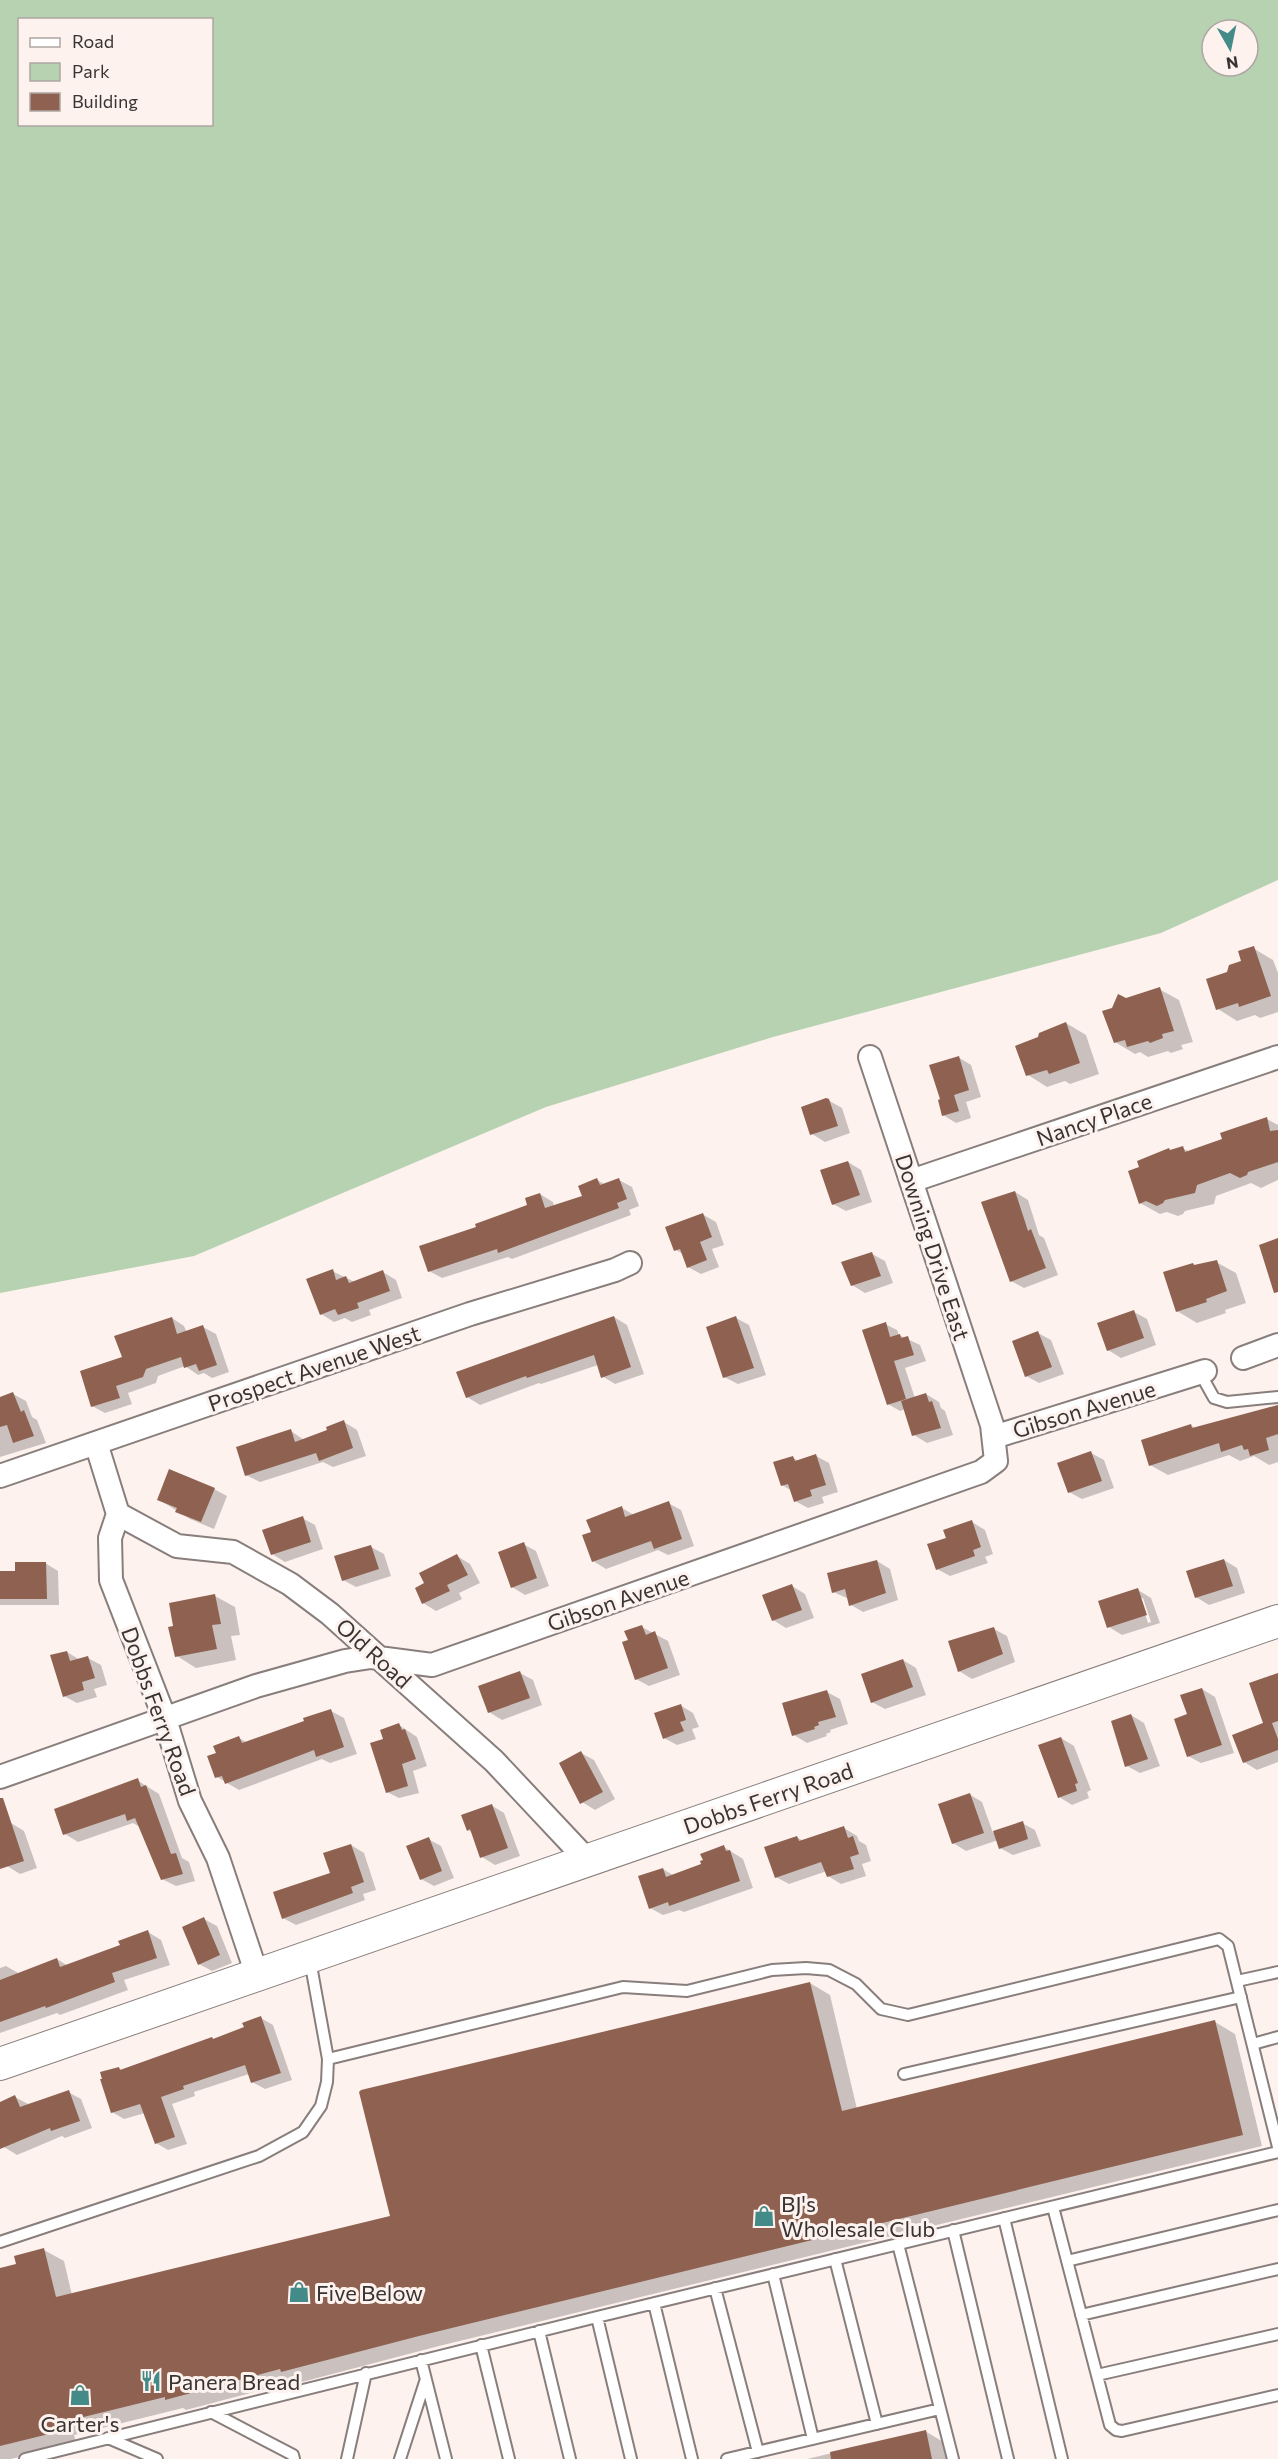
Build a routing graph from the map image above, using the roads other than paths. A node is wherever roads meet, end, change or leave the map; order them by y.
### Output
1 (870, 1057) dead end
2 (1278, 1057) edge
3 (911, 1181) junction
4 (630, 1263) dead end
5 (1278, 1345) edge
6 (1244, 1358) dead end
7 (1203, 1372) joint
8 (1278, 1397) edge
9 (994, 1437) junction
10 (96, 1443) junction
11 (0, 1476) edge
12 (118, 1514) junction
13 (1278, 1621) edge
14 (379, 1658) junction
15 (165, 1719) junction
16 (0, 1777) edge
17 (588, 1861) junction
18 (309, 1957) junction
19 (1278, 1972) edge
20 (257, 1975) junction
21 (1237, 1981) junction
22 (1241, 1997) junction
23 (1278, 2037) edge
24 (1252, 2044) junction
25 (328, 2059) junction
26 (0, 2064) edge
27 (904, 2074) dead end
28 (1278, 2146) edge
29 (1278, 2152) edge
30 (1053, 2207) junction
31 (1278, 2210) edge
32 (1004, 2218) junction
33 (953, 2230) junction
34 (0, 2242) edge
35 (898, 2244) junction
36 (835, 2259) junction
37 (1067, 2261) junction
38 (1278, 2269) edge
39 (773, 2274) junction
40 (715, 2288) junction
41 (654, 2303) junction
42 (1081, 2315) junction
43 (597, 2317) junction
44 (539, 2331) junction
45 (1278, 2334) edge
46 (481, 2345) junction
47 (421, 2360) junction
48 (366, 2373) junction
49 (1097, 2375) junction
50 (425, 2382) junction
51 (1278, 2395) edge
52 (940, 2409) junction
53 (211, 2412) junction
54 (877, 2424) junction
55 (108, 2438) junction
56 (813, 2439) junction
57 (758, 2452) junction
58 (25, 2459) edge
59 (156, 2459) edge
60 (294, 2459) edge
61 (347, 2459) edge
62 (400, 2459) edge
63 (446, 2459) edge
64 (509, 2459) edge
65 (570, 2459) edge
66 (631, 2459) edge
67 (692, 2459) edge
68 (727, 2459) edge
69 (953, 2459) edge
70 (1008, 2459) edge
71 (1062, 2459) edge

1 - 3 street, Downing Drive East
2 - 3 street, Nancy Place
3 - 9 street, Downing Drive East
4 - 10 street, Prospect Avenue West
5 - 6 street
7 - 8 lane
7 - 9 street, Gibson Avenue
9 - 14 street, Gibson Avenue
10 - 11 street, Prospect Avenue West
10 - 12 street
12 - 14 street, Old Road
12 - 15 street, Dobbs Ferry Road
13 - 17 main road, Dobbs Ferry Road
14 - 15 street, Gibson Avenue
14 - 17 street, Old Road
15 - 16 street, Gibson Avenue
15 - 20 street, Dobbs Ferry Road
17 - 18 main road, Dobbs Ferry Road
18 - 20 main road, Dobbs Ferry Road
18 - 25 lane
19 - 21 lane
20 - 26 main road, Dobbs Ferry Road
21 - 22 lane
21 - 25 lane
22 - 24 lane
22 - 27 lane
23 - 24 lane
24 - 28 lane
25 - 34 lane
29 - 30 lane
30 - 32 lane
30 - 37 lane
31 - 37 lane
32 - 33 lane
32 - 71 lane
33 - 35 lane
33 - 70 lane
35 - 36 lane
35 - 52 lane
36 - 39 lane
36 - 54 lane
37 - 42 lane
38 - 42 lane
39 - 40 lane
39 - 56 lane
40 - 41 lane
40 - 57 lane
41 - 43 lane
41 - 67 lane
42 - 49 lane
43 - 44 lane
43 - 66 lane
44 - 46 lane
44 - 65 lane
45 - 49 lane
46 - 47 lane
46 - 64 lane
47 - 48 lane
47 - 50 lane
48 - 53 lane
48 - 61 lane
49 - 51 lane
50 - 62 lane
50 - 63 lane
52 - 54 lane
52 - 69 lane
53 - 55 lane
53 - 60 lane
54 - 56 lane
55 - 58 lane
55 - 59 lane
56 - 57 lane
57 - 68 lane

